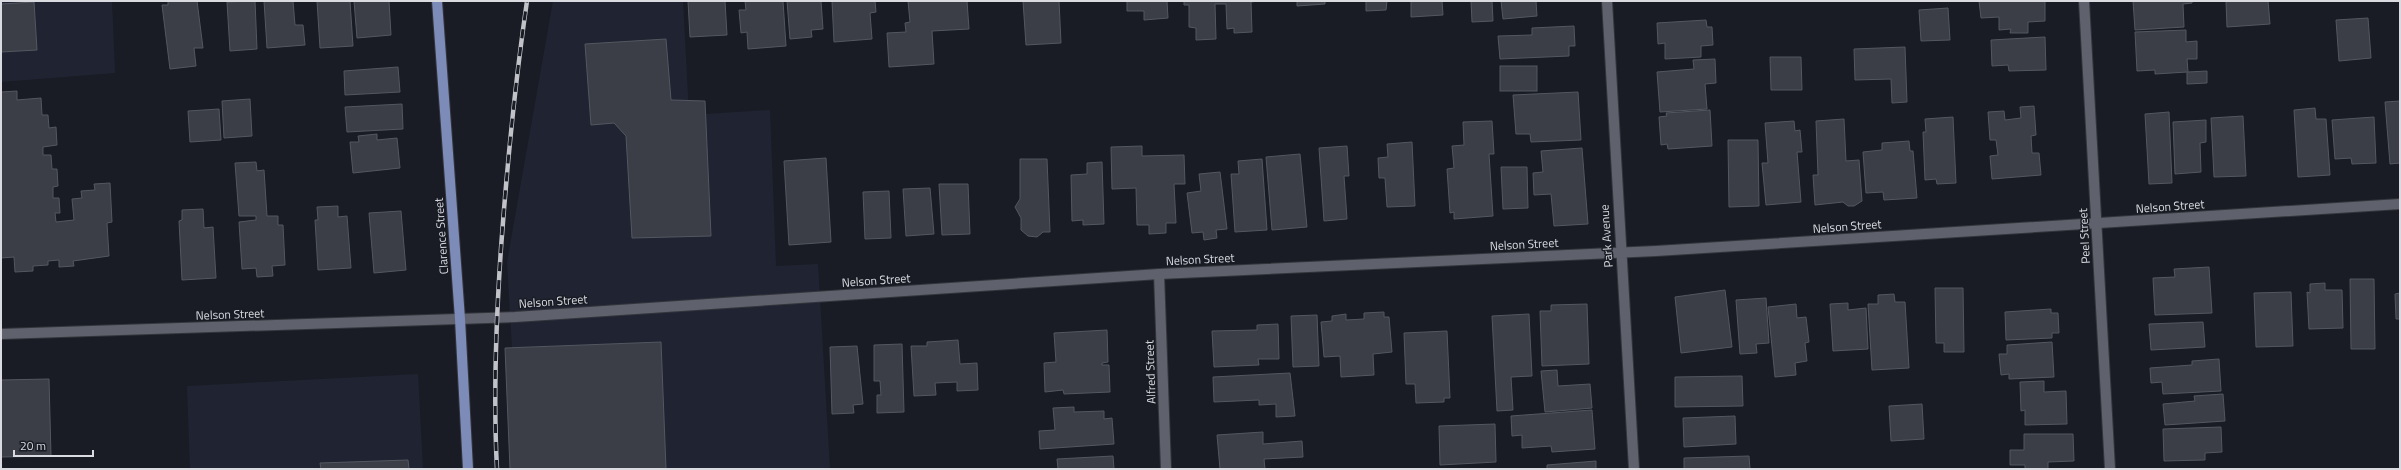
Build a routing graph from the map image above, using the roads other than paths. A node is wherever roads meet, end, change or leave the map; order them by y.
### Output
1 (437, 1) edge
2 (1607, 1) edge
3 (2084, 1) edge
4 (2400, 204) edge
5 (2096, 224) junction
6 (1621, 253) junction
7 (1159, 274) junction
8 (460, 319) junction
9 (1, 334) edge
10 (468, 469) edge
11 (1166, 469) edge
12 (1634, 469) edge
13 (2110, 469) edge

1 - 8 main road, Clarence Street
2 - 6 street, Park Avenue
3 - 5 street, Peel Street
4 - 5 street, Nelson Street
5 - 6 street, Nelson Street
5 - 13 street, Peel Street
6 - 7 street, Nelson Street
6 - 12 street, Park Avenue
7 - 8 street, Nelson Street
7 - 11 street, Alfred Street
8 - 9 street, Nelson Street
8 - 10 main road, Clarence Street

